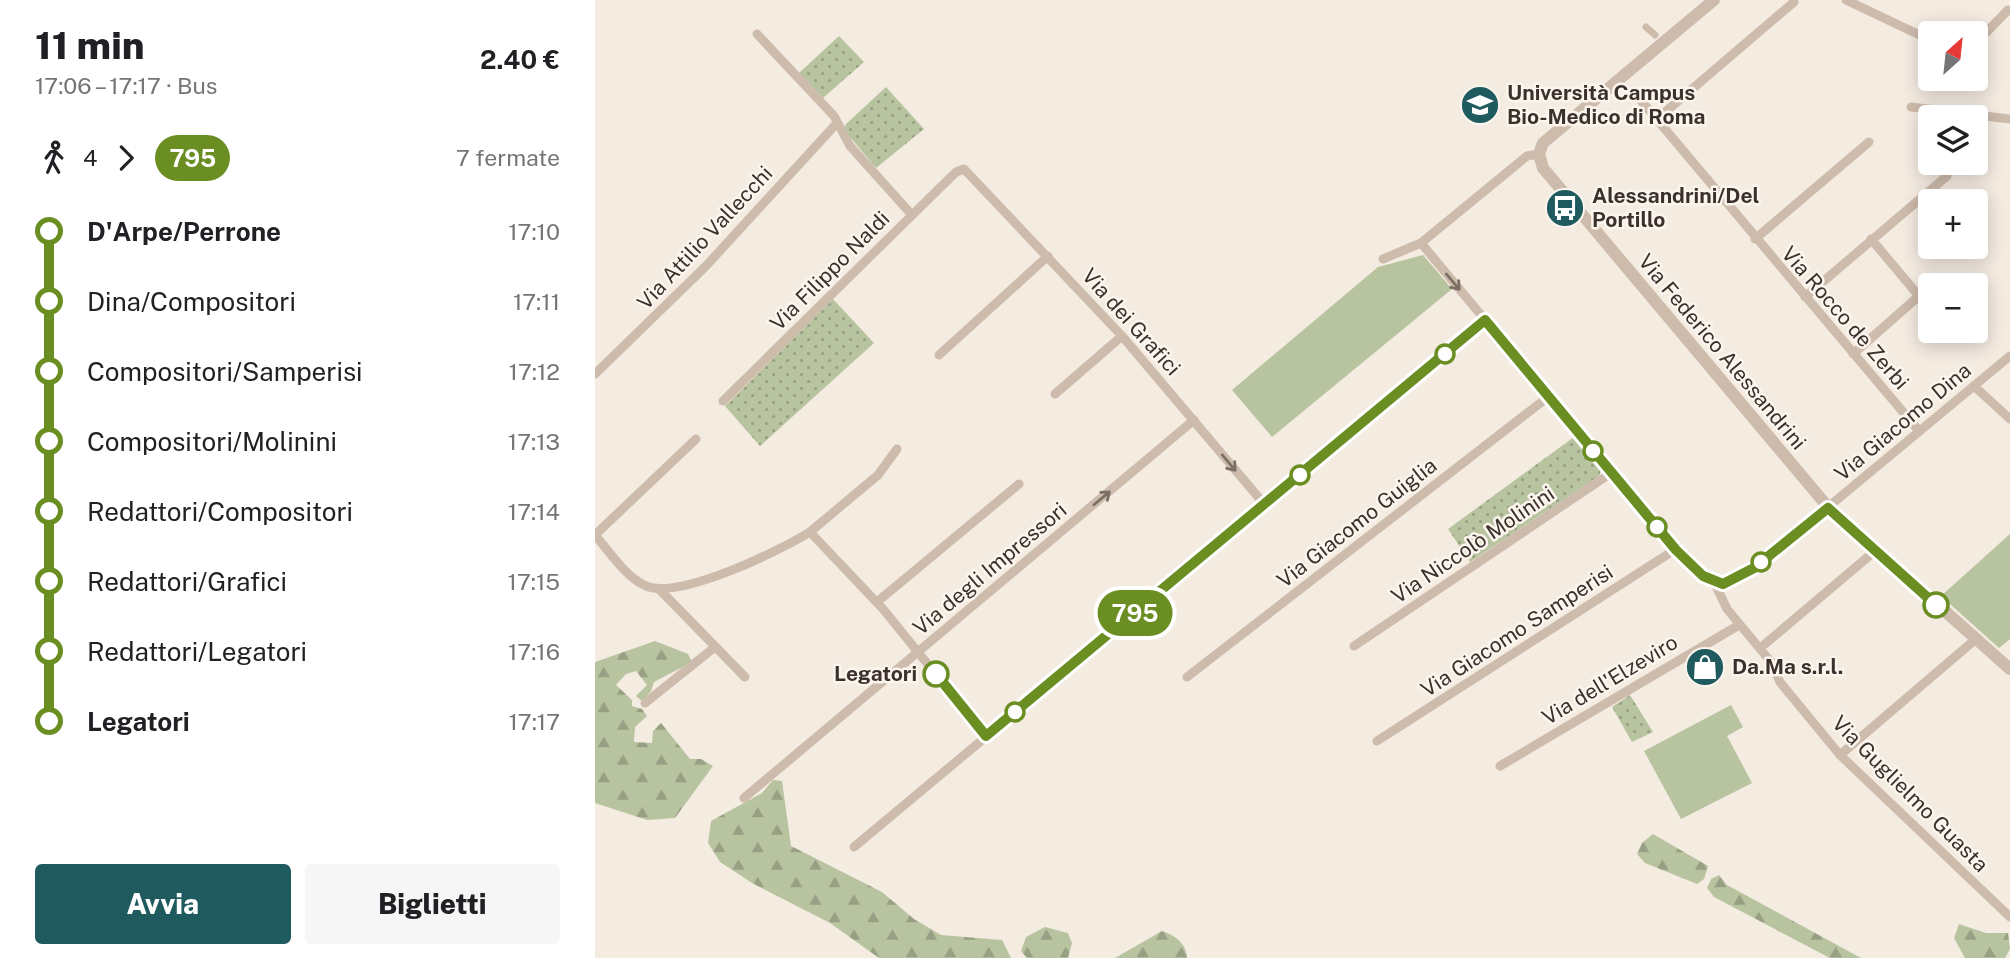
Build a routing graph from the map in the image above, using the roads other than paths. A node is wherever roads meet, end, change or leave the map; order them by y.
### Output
1 (1697, 0) edge
2 (1714, 0) edge
3 (1846, 0) edge
4 (2005, 0) edge
5 (1794, 2) dead end
6 (2009, 11) edge
7 (1646, 27) dead end
8 (1679, 28) junction
9 (1988, 31) edge
10 (757, 34) dead end
11 (1918, 34) edge
12 (1655, 36) dead end
13 (1638, 97) dead end
14 (1911, 107) dead end
15 (1657, 119) junction
16 (2010, 119) edge
17 (837, 122) junction
18 (1869, 142) dead end
19 (1539, 154) junction
20 (964, 169) joint
21 (1947, 176) dead end
22 (912, 215) junction
23 (1755, 239) junction
24 (1871, 239) junction
25 (1421, 243) junction
26 (1048, 256) junction
27 (1383, 258) dead end
28 (1805, 297) junction
29 (1485, 320) junction
30 (1122, 336) junction
31 (1853, 354) junction
32 (939, 355) dead end
33 (2010, 356) edge
34 (595, 374) edge
35 (1974, 386) junction
36 (1055, 394) dead end
37 (1548, 397) junction
38 (723, 401) dead end
39 (2010, 419) edge
40 (1194, 421) junction
41 (1919, 431) junction
42 (696, 439) dead end
43 (897, 450) dead end
44 (1611, 473) junction
45 (1019, 484) dead end
46 (1265, 505) junction
47 (1828, 508) junction
48 (810, 532) junction
49 (595, 535) edge
50 (1676, 550) junction
51 (1875, 551) junction
52 (1716, 584) junction
53 (659, 589) junction
54 (877, 602) junction
55 (1739, 625) junction
56 (1977, 638) junction
57 (1765, 644) dead end
58 (715, 646) junction
59 (1354, 646) dead end
60 (919, 652) junction
61 (2010, 669) edge
62 (745, 677) dead end
63 (1187, 677) dead end
64 (645, 703) dead end
65 (986, 736) junction
66 (1377, 741) dead end
67 (1840, 755) junction
68 (1500, 766) dead end
69 (744, 798) dead end
70 (854, 847) dead end
71 (2010, 917) edge

1 - 8 street
2 - 8 street
3 - 11 street
4 - 6 street
5 - 15 street
6 - 9 street
7 - 12 street
8 - 19 street
10 - 17 street
13 - 15 street, Via Rocco de Zerbi
14 - 16 street
15 - 23 street, Via Rocco de Zerbi
17 - 22 street
17 - 34 street, Via Attilio Vallecchi
18 - 23 street
19 - 25 street
19 - 47 street, Via Federico Alessandrini
20 - 22 street, Via Filippo Naldi
20 - 26 street, Via dei Grafici
21 - 24 street
22 - 38 street, Via Filippo Naldi
23 - 28 street, Via Rocco de Zerbi
24 - 28 street
24 - 31 street
25 - 27 street
25 -> 29 street
26 - 30 street, Via dei Grafici
26 - 32 street
28 - 31 street, Via Rocco de Zerbi
29 - 37 street
29 - 46 street
30 - 36 street
30 - 40 street, Via dei Grafici
31 - 41 street, Via Rocco de Zerbi
33 - 35 street, Via Giacomo Dina
35 - 39 street
35 - 41 street, Via Giacomo Dina
37 - 44 street
37 - 63 street, Via Giacomo Guiglia
40 -> 46 street, Via dei Grafici
60 -> 40 street, Via degli Impressori
41 - 47 street, Via Giacomo Dina
42 - 49 street
43 - 48 street
44 - 50 street
44 - 59 street, Via Niccolò Molinini
45 - 54 street
46 - 65 street
47 - 51 street, Via Federico Alessandrini
47 - 52 street, Via Giacomo Dina
48 - 53 street
48 - 54 street
49 - 53 street
50 - 52 street
50 - 66 street, Via Giacomo Samperisi
51 - 56 street, Via Federico Alessandrini
51 - 57 street
52 - 55 street, Via Guglielmo Guasta
53 - 58 street
54 - 60 street
55 - 67 street, Via Guglielmo Guasta
55 - 68 street, Via dell'Elzeviro
56 - 61 street, Via Federico Alessandrini
56 - 67 street
58 - 62 street
58 - 64 street
60 - 65 street
60 - 69 street, Via degli Impressori
65 - 70 street
67 - 71 street, Via Guglielmo Guasta

